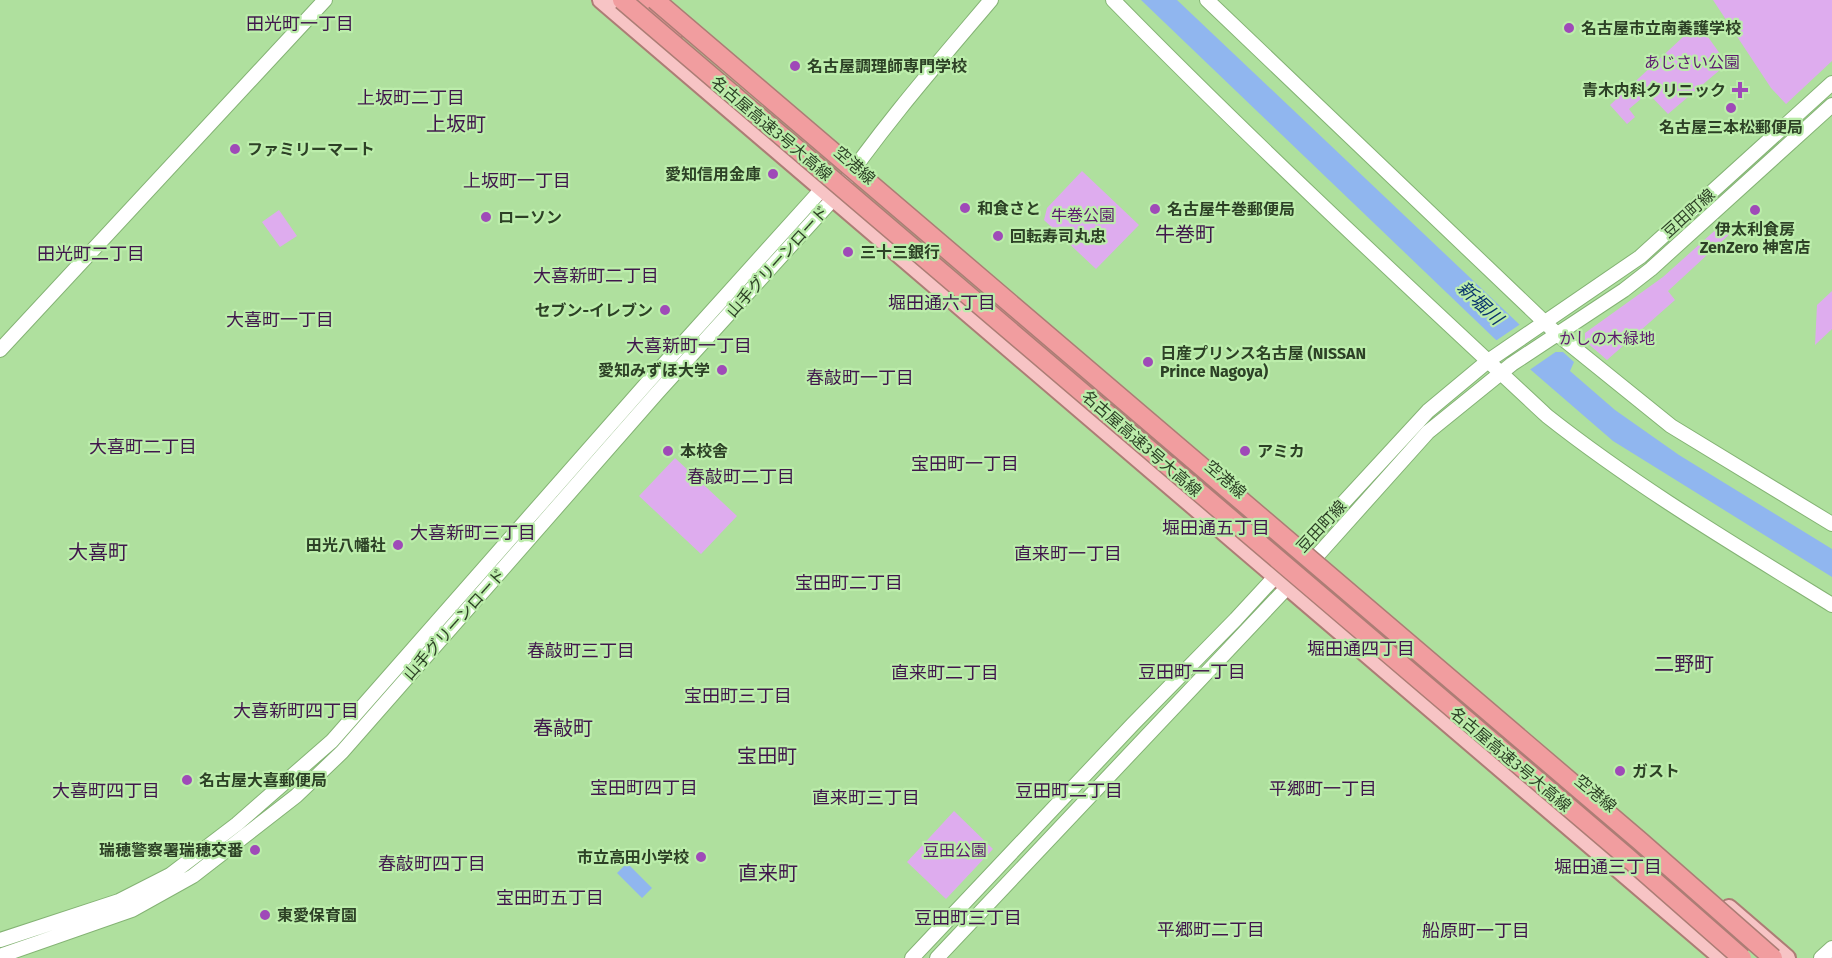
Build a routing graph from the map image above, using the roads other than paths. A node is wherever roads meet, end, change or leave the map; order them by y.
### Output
1 (325, 0) edge
2 (601, 0) edge
3 (622, 0) edge
4 (637, 0) edge
5 (655, 0) edge
6 (664, 0) edge
7 (991, 0) edge
8 (1113, 0) edge
9 (1207, 0) edge
10 (700, 67) junction
11 (1832, 83) edge
12 (1832, 105) edge
13 (856, 165) junction
14 (828, 194) junction
15 (894, 198) junction
16 (1540, 326) junction
17 (1552, 338) junction
18 (0, 351) edge
19 (1488, 361) junction
20 (1500, 373) junction
21 (1832, 524) edge
22 (1309, 551) junction
23 (1280, 582) junction
24 (1832, 606) edge
25 (1501, 723) junction
26 (1627, 857) junction
27 (0, 940) edge
28 (1832, 948) edge
29 (0, 957) edge
30 (912, 958) edge
31 (937, 958) edge
32 (1722, 958) edge
33 (1742, 958) edge
34 (1754, 958) edge
35 (1773, 958) edge
36 (1787, 958) edge
37 (1821, 958) edge

1 - 18 street
2 - 14 main road
3 - 10 highway, 名古屋高速3号大高線, bridge
4 - 10 highway, bridge
5 - 25 highway, 名古屋高速3号大高線, bridge
6 - 13 main road, 空港線
7 - 13 street, 山手グリーンロード
8 - 19 street
9 - 16 street
10 - 26 highway, 名古屋高速3号大高線, bridge
11 - 16 street, 豆田町線
12 - 17 street, 豆田町線
13 - 14 street, 山手グリーンロード
13 - 15 main road, 空港線
14 - 23 main road
14 - 27 street, 山手グリーンロード
14 - 29 street, 山手グリーンロード
15 - 22 main road, 空港線
15 - 25 highway, bridge
16 - 17 street
16 - 19 street, 豆田町線
17 - 20 street, 豆田町線
17 - 21 street
19 - 20 street
19 - 22 street, 豆田町線
20 - 22 street, 豆田町線
20 - 24 street
22 - 23 street, 豆田町線
22 - 36 main road, 空港線
23 - 30 street
23 - 31 street
23 - 32 main road
25 - 35 highway, 名古屋高速3号大高線, bridge
26 - 33 highway, 名古屋高速3号大高線, bridge
26 - 34 highway, bridge
28 - 37 street

